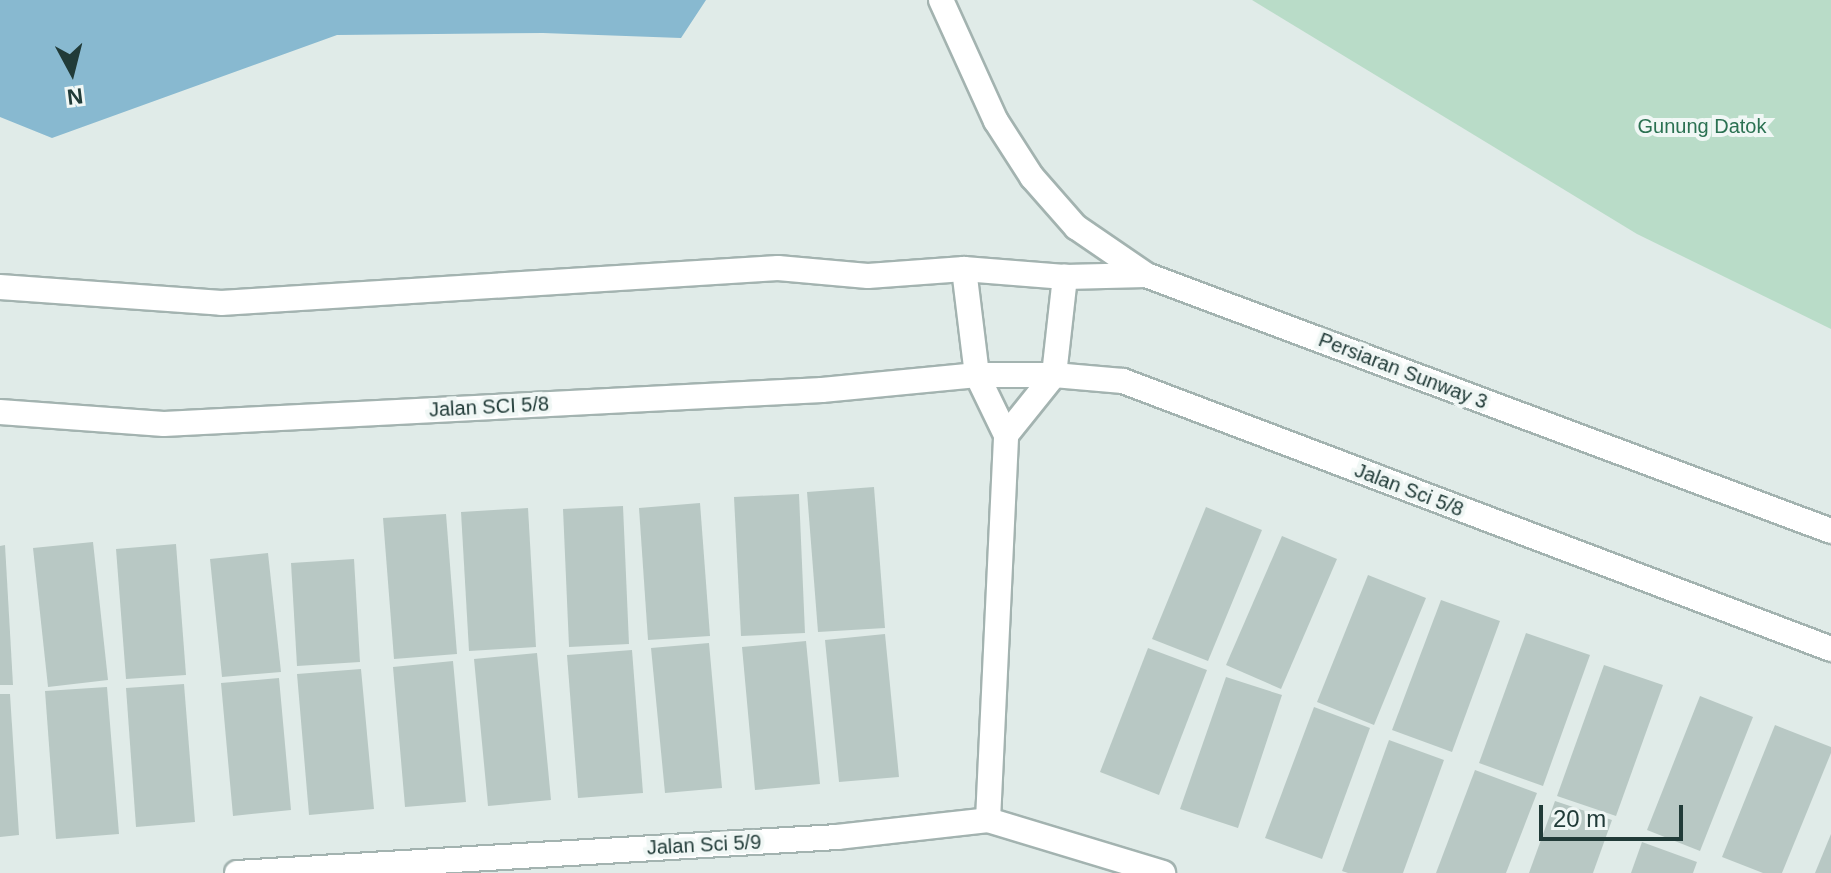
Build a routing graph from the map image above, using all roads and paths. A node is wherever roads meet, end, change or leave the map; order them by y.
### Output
1 (941, 0) edge
2 (964, 269) junction
3 (1146, 275) junction
4 (1065, 277) junction
5 (0, 287) edge
6 (977, 375) junction
7 (1054, 375) junction
8 (0, 412) edge
9 (1006, 435) junction
10 (1831, 531) edge
11 (1831, 649) edge
12 (988, 820) junction
13 (237, 873) edge
14 (1163, 873) edge

1 - 3 street
2 - 4 street, Persiaran Sunway 3
2 - 5 street, Persiaran Sunway 3
2 - 6 street
3 - 4 street, Persiaran Sunway 3
3 - 10 street, Persiaran Sunway 3
4 - 7 street
6 - 7 street, Jalan Sci 5/8
6 - 8 street, Jalan SCI 5/8
6 - 9 street
7 - 9 street
7 - 11 street, Jalan Sci 5/8
9 - 12 street
12 - 13 street, Jalan Sci 5/9
12 - 14 street, Jalan Sci 5/9

